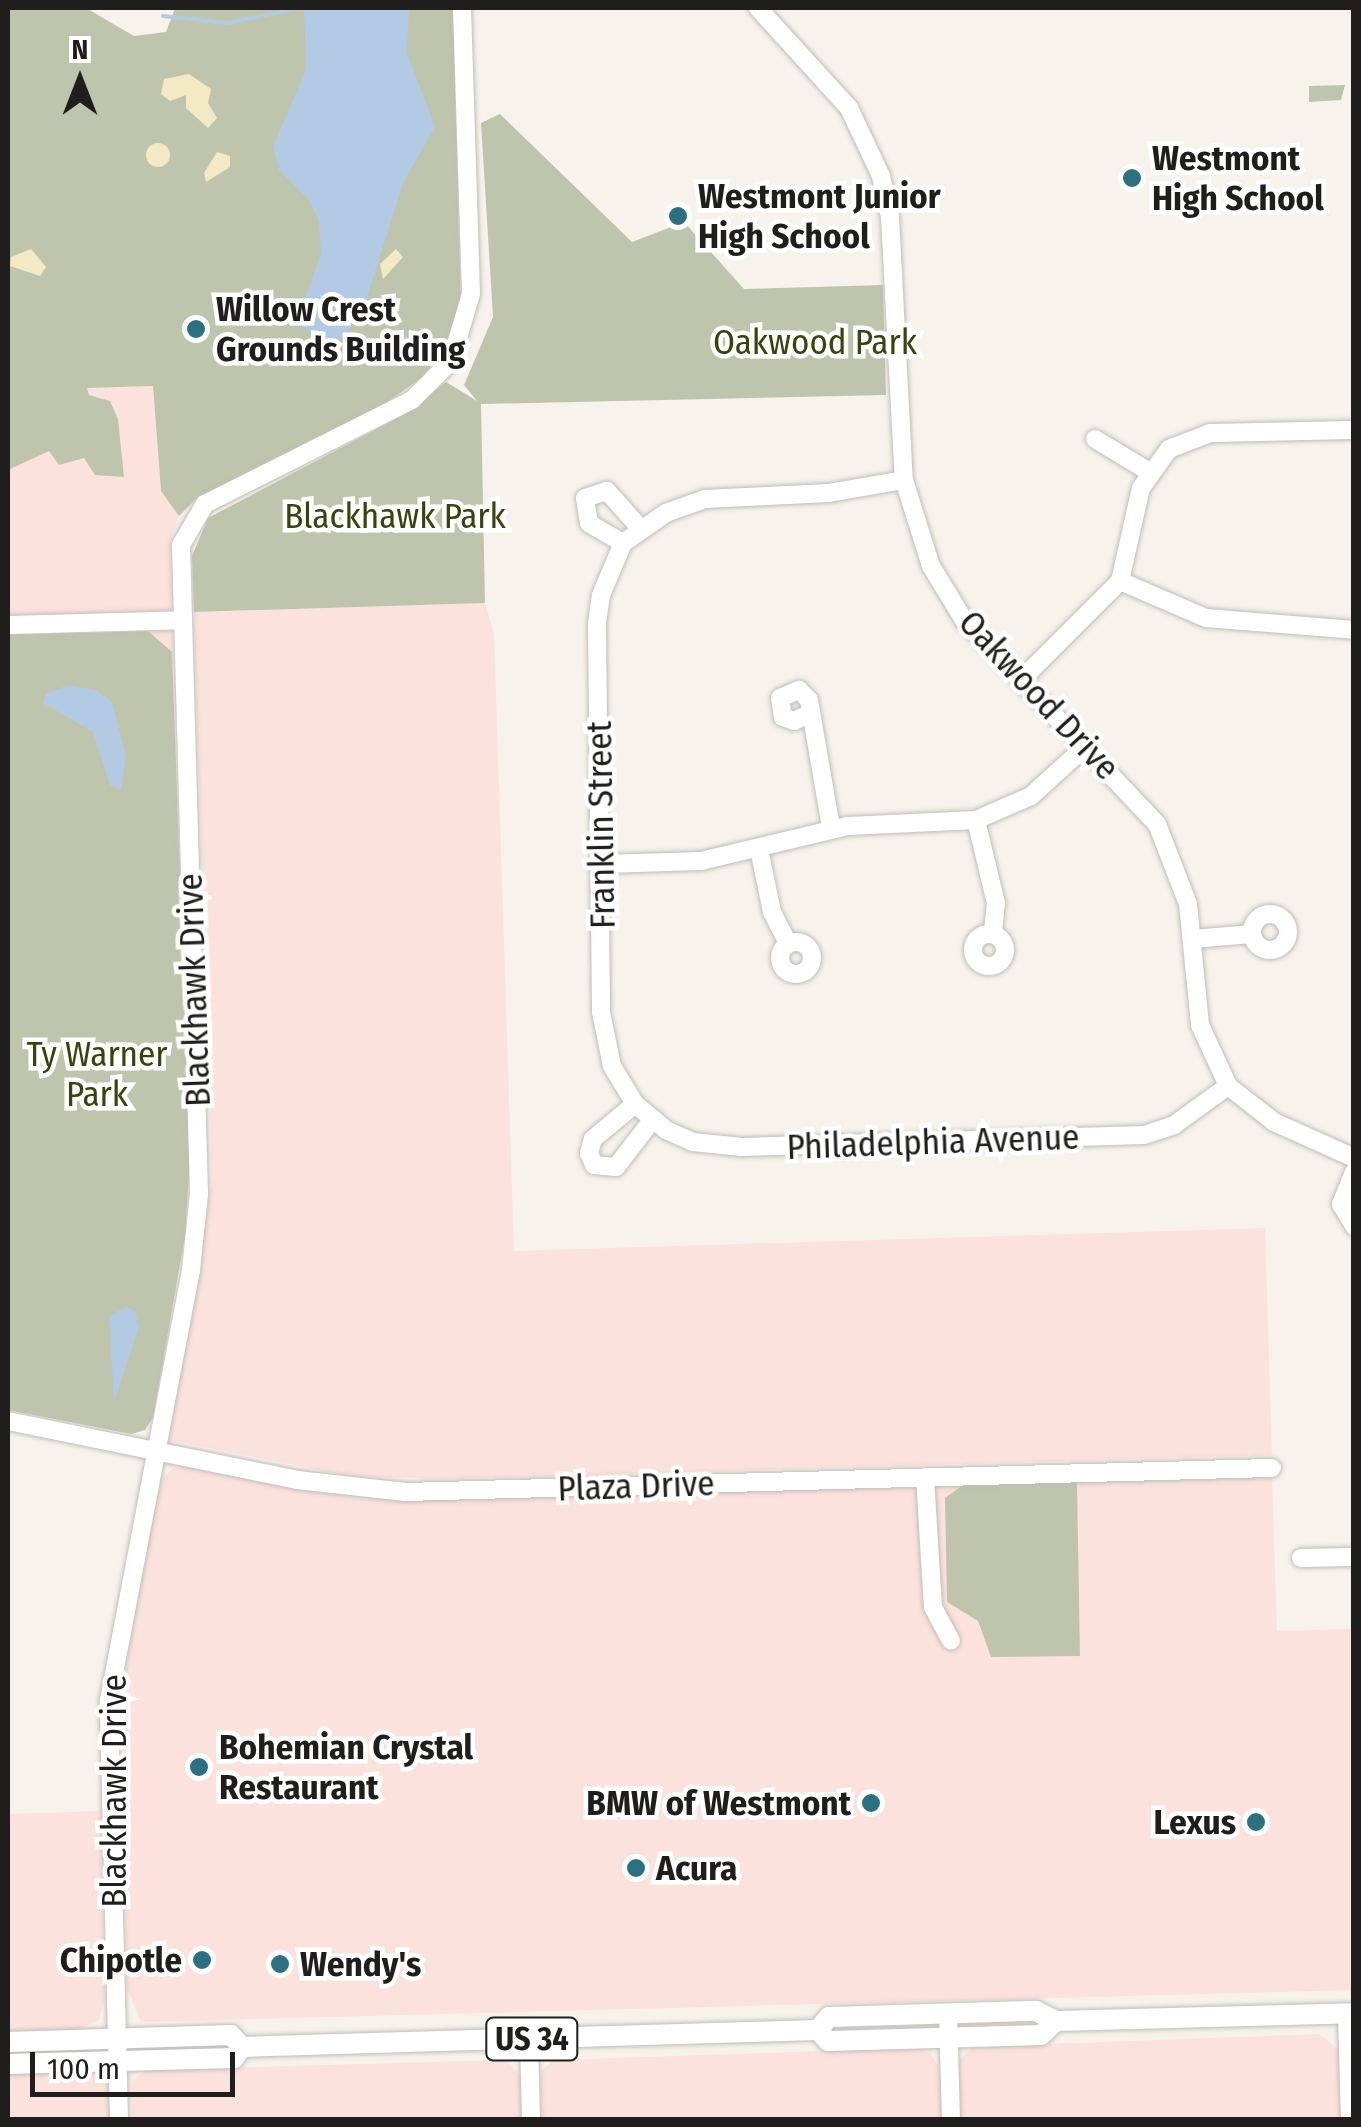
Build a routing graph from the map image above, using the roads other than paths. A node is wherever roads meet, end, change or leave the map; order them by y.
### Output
1 (462, 8) edge
2 (758, 8) edge
3 (1354, 430) edge
4 (1095, 438) dead end
5 (1148, 471) junction
6 (904, 480) junction
7 (640, 528) junction
8 (624, 543) junction
9 (1120, 581) junction
10 (182, 620) junction
11 (8, 625) edge
12 (1354, 630) edge
13 (1022, 680) junction
14 (807, 715) dead end
15 (1086, 746) junction
16 (976, 820) junction
17 (832, 828) junction
18 (759, 849) junction
19 (604, 864) junction
20 (993, 934) dead end
21 (1252, 934) dead end
22 (1193, 939) junction
23 (788, 944) dead end
24 (1228, 1086) junction
25 (635, 1104) junction
26 (652, 1119) junction
27 (1354, 1158) edge
28 (1354, 1172) edge
29 (1354, 1226) edge
30 (8, 1420) edge
31 (154, 1451) junction
32 (1272, 1468) dead end
33 (924, 1477) junction
34 (1354, 1557) edge
35 (1301, 1558) dead end
36 (951, 1642) dead end
37 (1350, 2013) edge
38 (948, 2014) junction
39 (1056, 2021) junction
40 (818, 2030) junction
41 (116, 2036) junction
42 (948, 2037) junction
43 (528, 2039) junction
44 (8, 2042) edge
45 (242, 2047) junction
46 (116, 2062) junction
47 (8, 2064) edge
48 (119, 2120) edge
49 (532, 2120) edge
50 (951, 2120) edge
51 (1350, 2120) edge

1 - 10 street, Blackhawk Drive
2 - 6 street, Oakwood Drive
3 - 5 street
4 - 5 street
5 - 9 street
6 - 7 street
6 - 13 street, Oakwood Drive
7 - 8 street
7 - 8 street
8 - 19 street, Franklin Street
9 - 12 street
9 - 13 street
10 - 11 street
10 - 31 street, Blackhawk Drive
13 - 15 street, Oakwood Drive
14 - 17 street
15 - 16 street
15 - 22 street, Oakwood Drive
16 - 17 street
16 - 20 street
17 - 18 street
18 - 19 street
18 - 23 street
19 - 25 street, Franklin Street
21 - 22 street
22 - 24 street, Oakwood Drive
24 - 26 street, Philadelphia Avenue
24 - 27 street, Oakwood Drive
25 - 26 street, Philadelphia Avenue
25 - 26 street
28 - 29 street
30 - 31 street, Plaza Drive
31 - 33 street, Plaza Drive
31 - 41 street, Blackhawk Drive
32 - 33 street, Plaza Drive
33 - 36 street
34 - 35 street
37 - 39 main road, US 34
37 - 51 street
38 - 39 main road, US 34
38 - 40 main road, US 34
38 - 42 street
39 - 42 main road, US 34
40 - 42 main road, US 34
40 - 43 main road, US 34
41 - 44 main road, US 34
41 - 45 main road, US 34
41 - 46 street, Blackhawk Drive
42 - 50 street
43 - 45 main road, US 34
43 - 49 street
45 - 46 main road, US 34
46 - 47 main road, US 34
46 - 48 street, Blackhawk Drive

